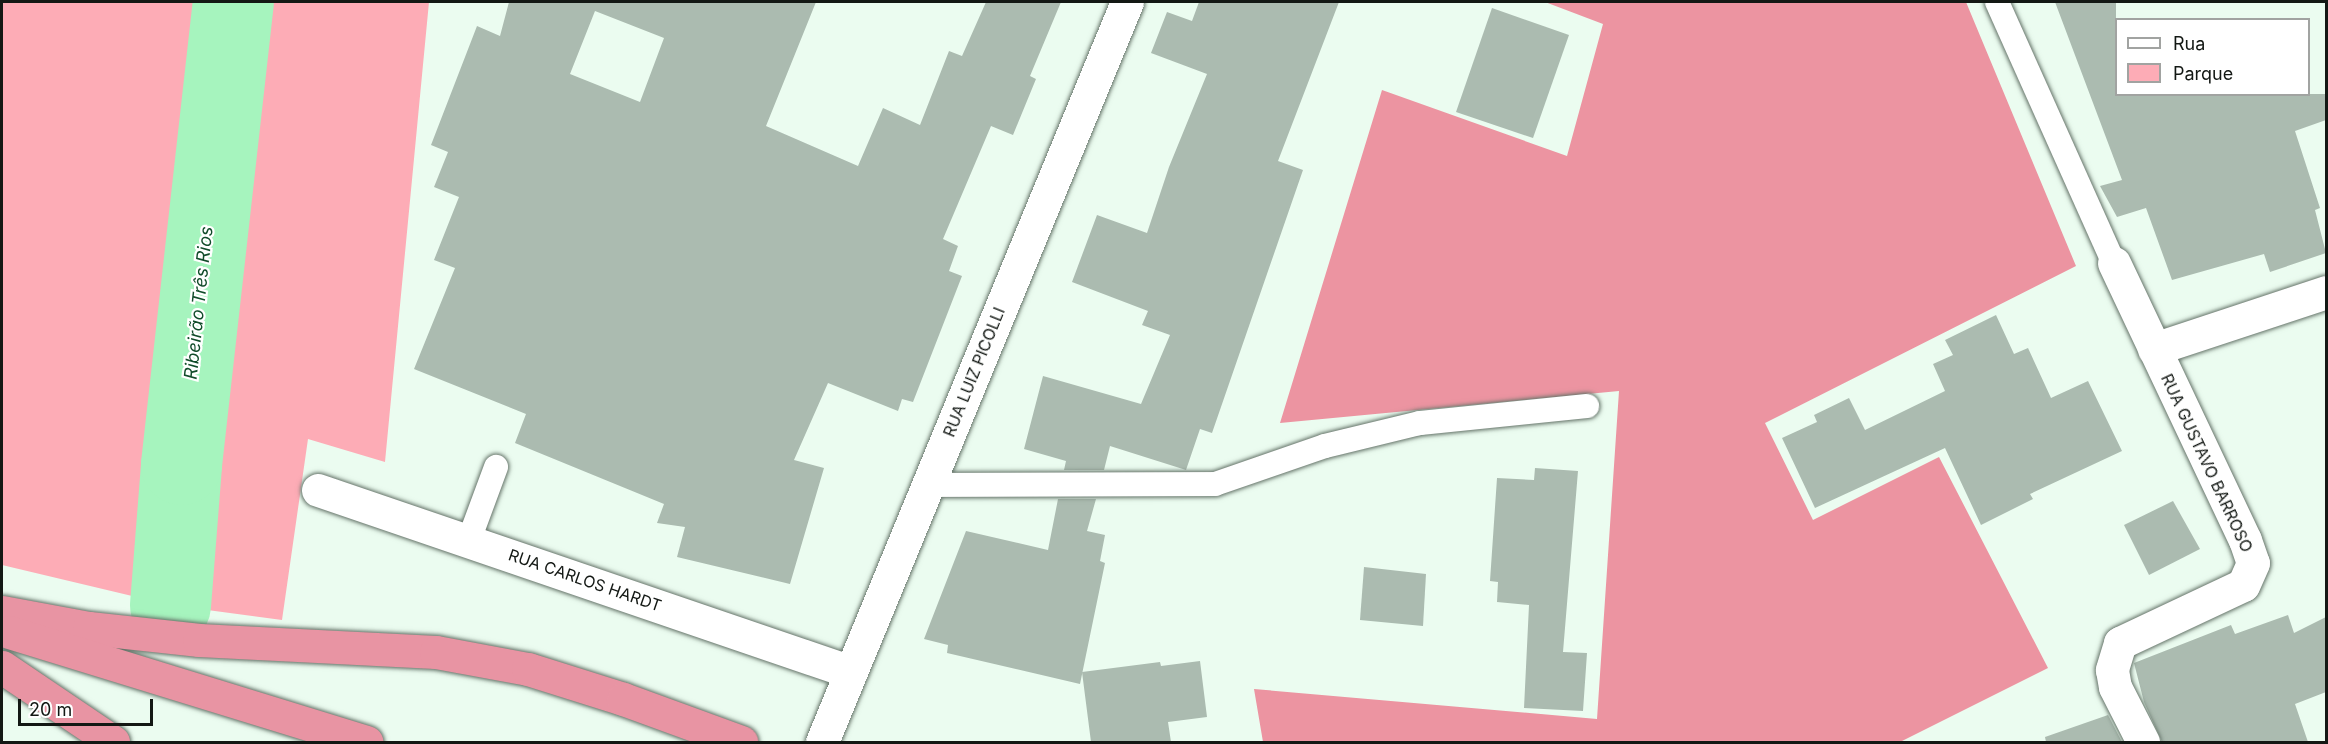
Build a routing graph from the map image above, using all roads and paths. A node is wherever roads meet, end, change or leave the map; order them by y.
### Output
1 (1127, 2) edge
2 (1997, 2) edge
3 (2114, 263) joint
4 (2326, 292) edge
5 (2154, 350) junction
6 (1587, 406) dead end
7 (496, 466) dead end
8 (928, 485) junction
9 (318, 490) dead end
10 (469, 540) junction
11 (2, 612) edge
12 (2, 630) edge
13 (2, 667) edge
14 (851, 672) junction
15 (113, 742) edge
16 (366, 742) edge
17 (741, 742) edge
18 (822, 742) edge
19 (2143, 742) edge

1 - 8 street, RUA LUIZ PICOLLI
2 - 3 lane
3 - 5 street, RUA GUSTAVO BARROSO
4 - 5 street
5 - 19 street, RUA GUSTAVO BARROSO
6 - 8 lane
7 - 10 lane
8 - 14 street, RUA LUIZ PICOLLI
9 - 10 street, RUA CARLOS HARDT
10 - 14 street, RUA CARLOS HARDT
11 - 17 highway
12 - 16 highway
13 - 15 highway
14 - 18 street, RUA LUIZ PICOLLI

